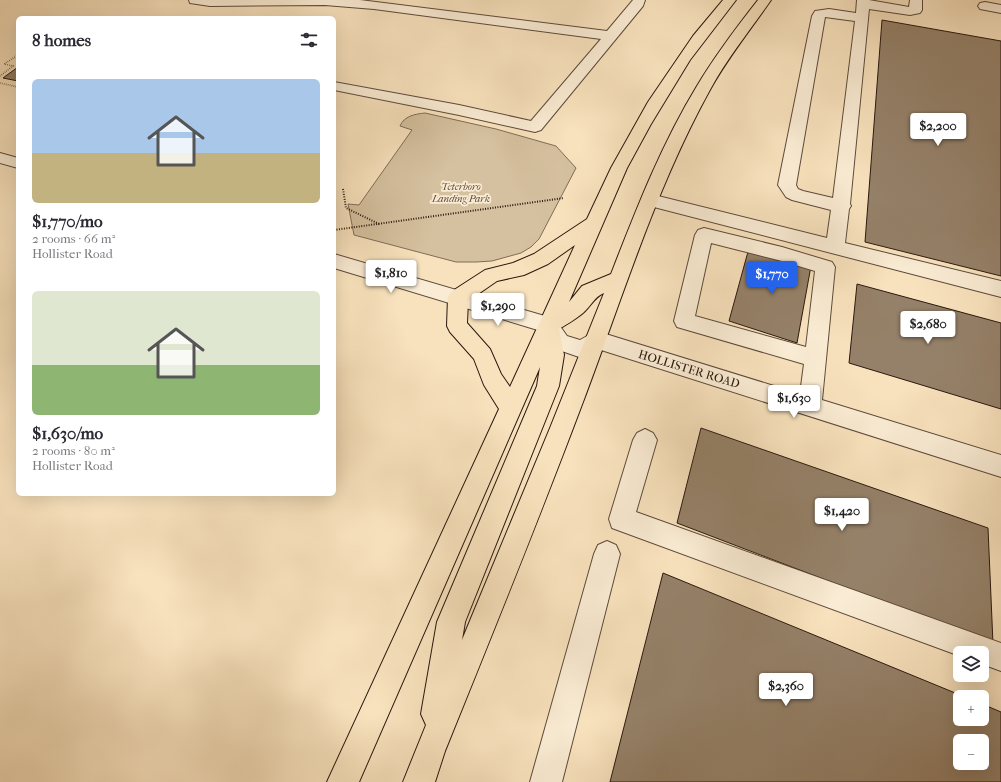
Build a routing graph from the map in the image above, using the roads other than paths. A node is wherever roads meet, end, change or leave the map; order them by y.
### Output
1 (195, 0) edge
2 (639, 0) edge
3 (714, 0) edge
4 (730, 0) edge
5 (765, 0) edge
6 (916, 0) edge
7 (281, 5) edge
8 (985, 6) dead end
9 (862, 7) edge
10 (1001, 9) edge
11 (712, 19) junction
12 (610, 36) junction
13 (336, 86) edge
14 (0, 158) edge
15 (16, 162) edge
16 (650, 200) junction
17 (842, 206) junction
18 (593, 223) junction
19 (835, 247) junction
20 (336, 262) edge
21 (618, 279) junction
22 (1001, 289) edge
23 (458, 298) junction
24 (548, 325) junction
25 (596, 340) junction
26 (815, 358) junction
27 (810, 406) junction
28 (511, 408) junction
29 (645, 440) dead end
30 (1001, 466) edge
31 (607, 554) dead end
32 (1001, 657) edge
33 (430, 751) junction
34 (343, 782) edge
35 (419, 782) edge
36 (546, 782) edge

1 - 7 street
2 - 12 street
3 - 11 highway
4 - 11 highway
5 - 16 highway
6 - 9 street
7 - 12 street
8 - 10 street
9 - 17 street
9 - 17 street
11 - 18 highway
12 - 13 street
14 - 15 street
16 - 19 street
16 - 21 highway
17 - 19 street
18 - 23 highway
18 - 24 highway
19 - 22 street
20 - 23 street
21 - 24 highway
21 - 25 highway
23 - 24 street
23 - 28 highway
24 - 25 street
24 - 28 highway
24 - 33 highway
25 - 27 street, HOLLISTER ROAD
25 - 33 highway
26 - 26 street
26 - 27 street
27 - 30 street, HOLLISTER ROAD
28 - 34 highway
29 - 32 street
31 - 36 street
33 - 35 highway

